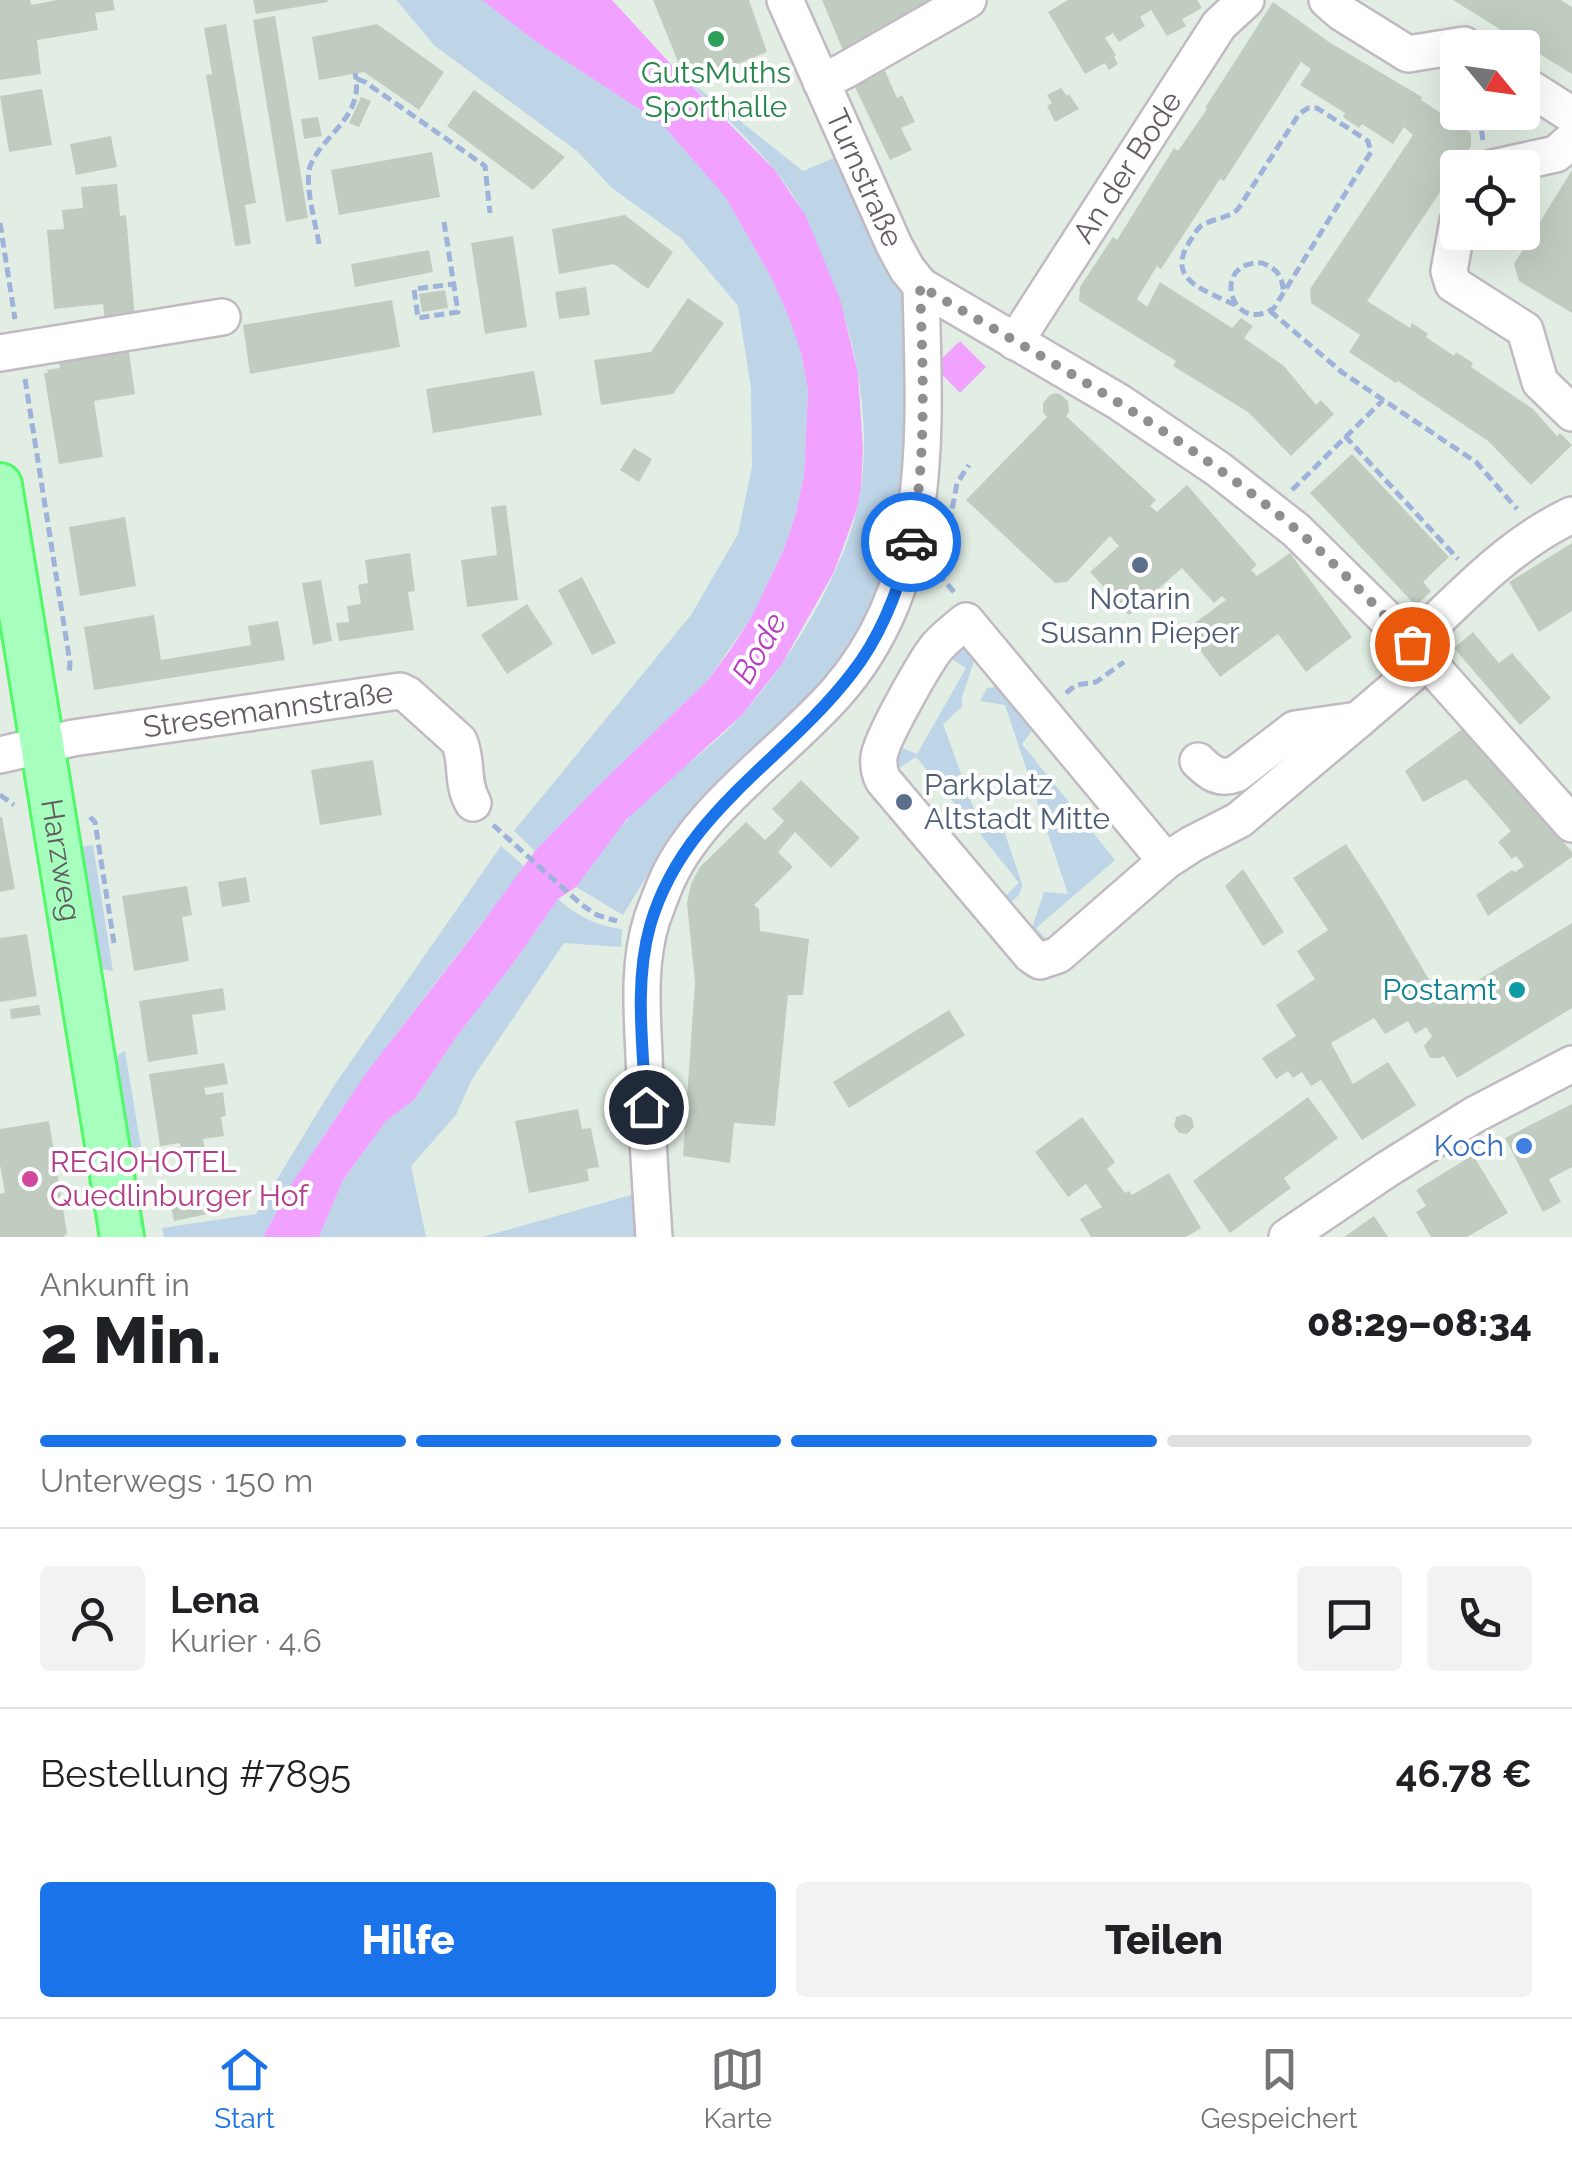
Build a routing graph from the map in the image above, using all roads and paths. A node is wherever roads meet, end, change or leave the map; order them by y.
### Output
1 (785, 0) edge
2 (968, 0) edge
3 (1246, 0) edge
4 (1327, 0) edge
5 (1440, 49) edge
6 (821, 82) junction
7 (1540, 95) edge
8 (1572, 115) edge
9 (1572, 140) edge
10 (1540, 158) edge
11 (490, 214) dead end
12 (444, 222) dead end
13 (319, 244) dead end
14 (1453, 250) edge
15 (454, 284) junction
16 (920, 286) junction
17 (1283, 292) junction
18 (1236, 305) junction
19 (1270, 311) junction
20 (222, 317) dead end
21 (1015, 342) junction
22 (0, 353) edge
23 (1383, 400) junction
24 (1572, 413) edge
25 (1345, 436) junction
26 (969, 465) dead end
27 (0, 484) edge
28 (1272, 510) junction
29 (1572, 515) edge
30 (1539, 534) junction
31 (1478, 580) junction
32 (966, 621) junction
33 (1420, 652) junction
34 (1124, 662) dead end
35 (1042, 712) junction
36 (1358, 720) junction
37 (43, 746) junction
38 (0, 755) edge
39 (1198, 761) dead end
40 (473, 802) dead end
41 (1572, 824) edge
42 (504, 836) dead end
43 (1166, 861) junction
44 (649, 929) junction
45 (1572, 1064) edge
46 (122, 1237) edge
47 (654, 1237) edge
48 (1286, 1237) edge

1 - 6 street, Turnstraße
2 - 6 street
3 - 21 street, An der Bode
4 - 5 street
6 - 16 street, Turnstraße
7 - 8 street
9 - 10 street
11 - 13 path
12 - 15 path
14 - 24 street
15 - 15 path
16 - 21 street, Turnstraße
16 - 44 street
17 - 18 path
17 - 18 path
17 - 19 path
18 - 19 path
19 - 23 path
20 - 22 street
21 - 28 street, Turnstraße
23 - 25 path
23 - 30 path
25 - 28 path
25 - 31 path
26 - 32 path
27 - 37 main road, Harzweg
28 - 33 street, Turnstraße
29 - 30 street
30 - 31 street
31 - 33 street
32 - 35 street
32 - 43 street
33 - 36 street
33 - 41 street, Turnstraße
34 - 35 path
35 - 43 street
36 - 39 street
36 - 43 street
37 - 38 street, Stresemannstraße
37 - 40 street, Stresemannstraße
37 - 46 main road, Harzweg
42 - 44 path
44 - 47 street
45 - 48 street

